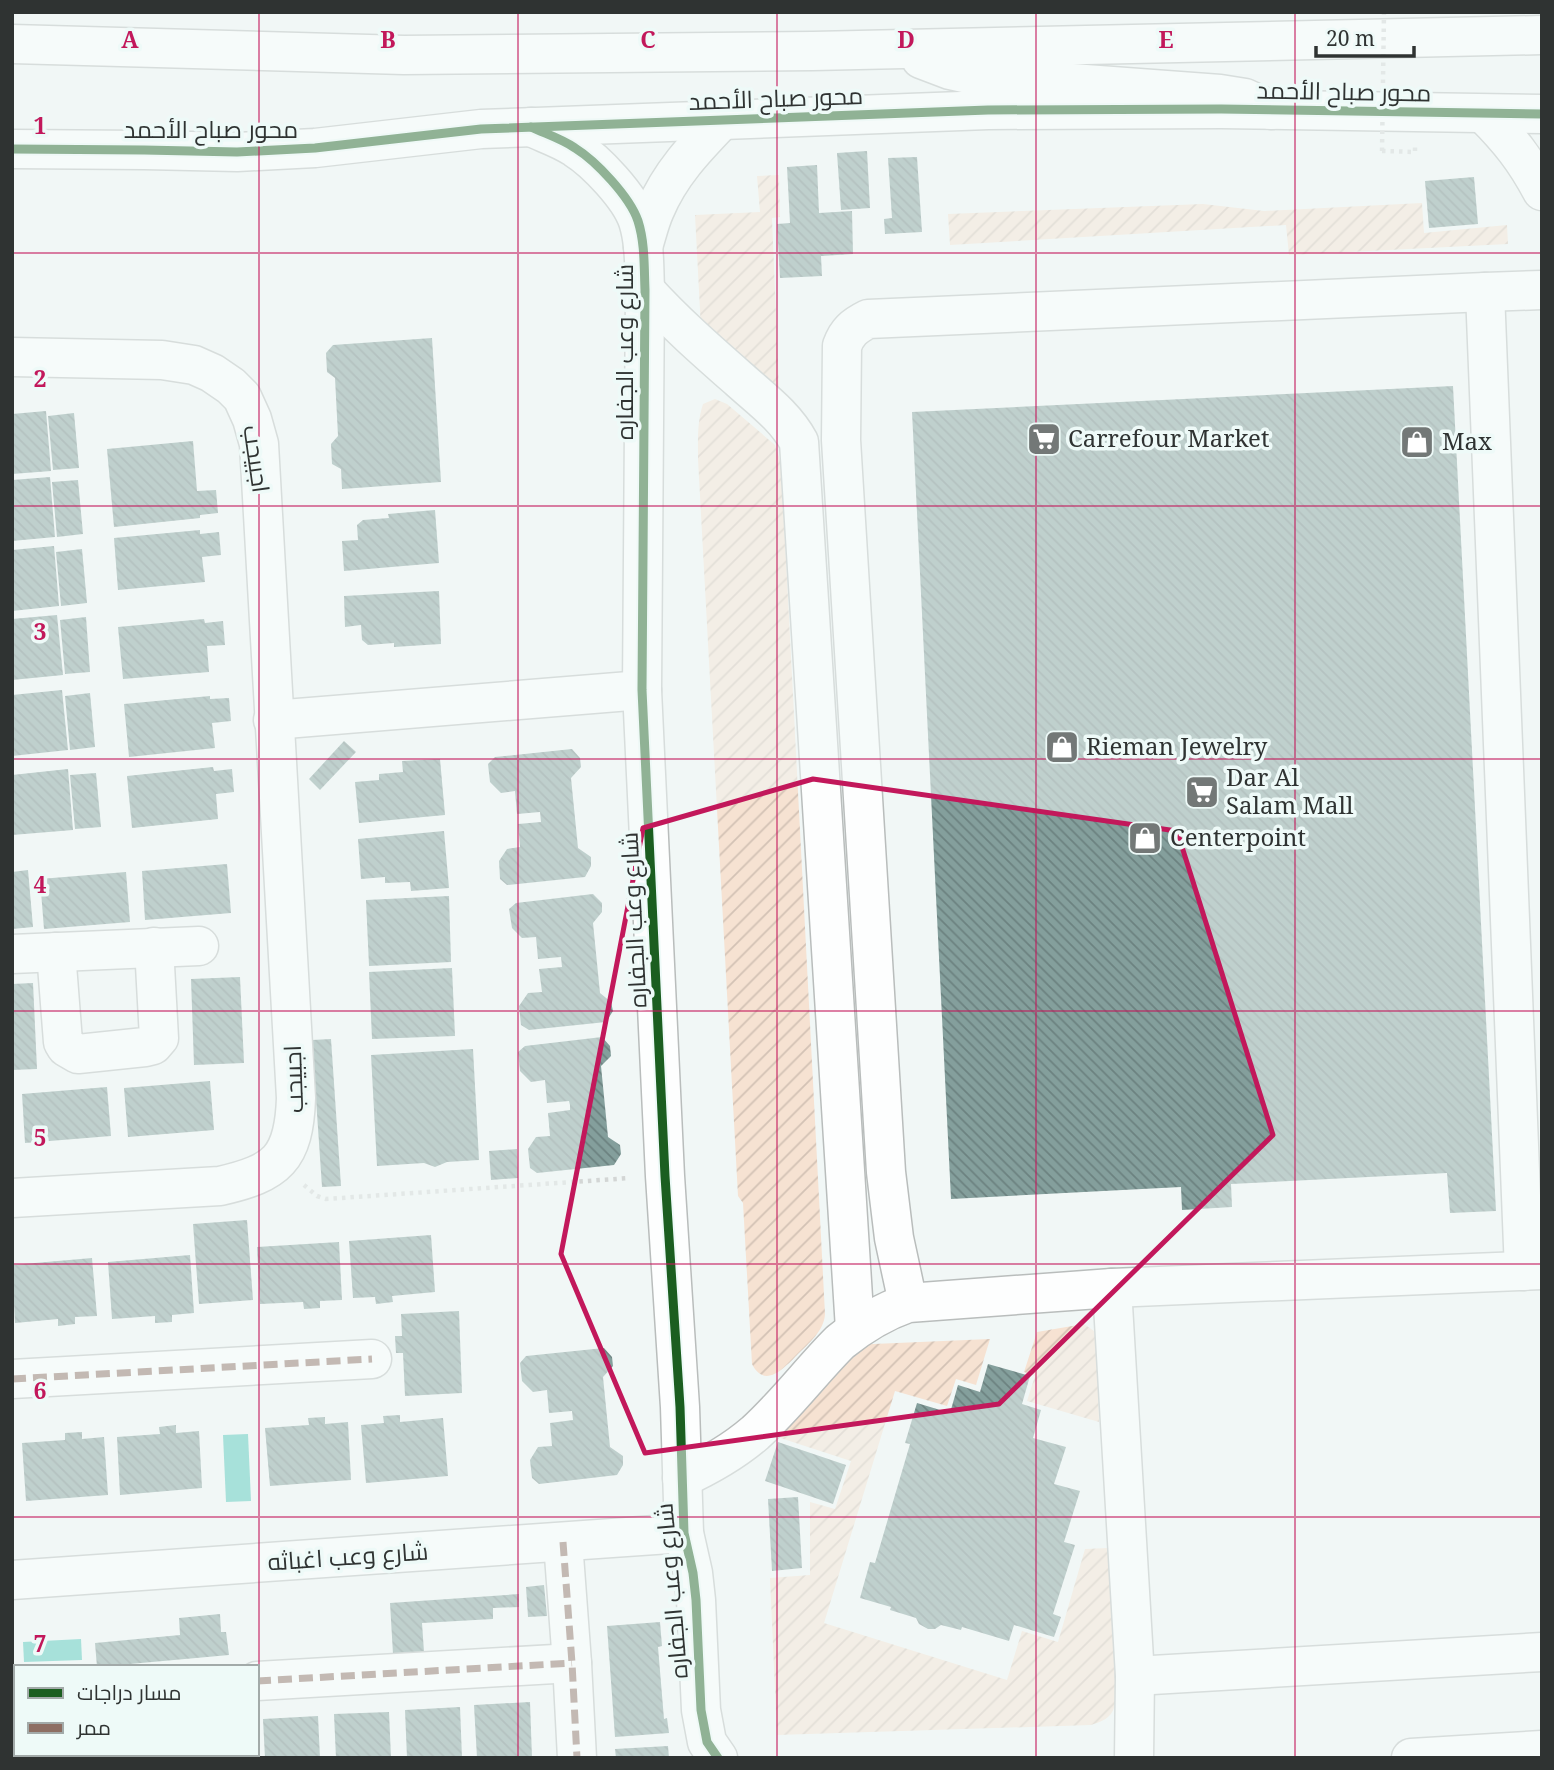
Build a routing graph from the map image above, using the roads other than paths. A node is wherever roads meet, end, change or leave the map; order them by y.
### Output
1 (1542, 35) edge
2 (12, 44) edge
3 (900, 50) junction
4 (1271, 110) junction
5 (1484, 114) junction
6 (1542, 114) edge
7 (721, 121) junction
8 (531, 127) junction
9 (12, 149) edge
10 (1542, 191) edge
11 (643, 247) junction
12 (645, 290) junction
13 (1542, 290) edge
14 (1485, 292) junction
15 (12, 357) edge
16 (841, 440) junction
17 (799, 442) junction
18 (642, 690) junction
19 (274, 720) junction
20 (199, 946) dead end
21 (154, 947) junction
22 (56, 952) junction
23 (12, 954) edge
24 (12, 1198) edge
25 (1533, 1270) edge
26 (1112, 1288) junction
27 (908, 1303) junction
28 (855, 1329) junction
29 (372, 1359) dead end
30 (12, 1379) edge
31 (682, 1478) junction
32 (684, 1533) junction
33 (563, 1542) junction
34 (12, 1580) edge
35 (1542, 1652) edge
36 (572, 1663) junction
37 (1135, 1676) junction
38 (259, 1681) edge
39 (1542, 1750) edge
40 (577, 1758) edge
41 (718, 1758) edge
42 (1134, 1758) edge
43 (1411, 1758) edge

1 - 3 main road, محور صباح الأحمد
2 - 3 main road, محور صباح الأحمد
3 - 4 main road
4 - 5 main road, محور صباح الأحمد
4 - 7 main road, محور صباح الأحمد
5 - 6 main road, محور صباح الأحمد
5 - 10 main road
7 - 8 main road, محور صباح الأحمد
7 - 11 main road, شارع وعب الجفاره
8 - 9 main road, محور صباح الأحمد
8 - 11 main road, شارع وعب الجفاره
11 - 12 main road, شارع وعب الجفاره
12 - 17 main road
12 - 18 main road, شارع وعب الجفاره
13 - 14 main road
14 - 16 main road
14 - 25 main road
15 - 19 main road, اجبيجب
16 - 17 main road
16 - 27 main road
17 - 28 main road
18 - 19 main road
18 - 31 main road, شارع وعب الجفاره
19 - 24 main road, اجبيجب
20 - 21 main road
21 - 22 main road
21 - 22 main road
22 - 23 main road
25 - 26 main road
26 - 27 main road
26 - 37 main road
27 - 28 main road
28 - 31 main road
29 - 30 main road
31 - 32 main road, شارع وعب الجفاره
32 - 33 main road, شارع وعب اغباثه
32 - 41 main road, شارع وعب الجفاره
33 - 34 main road, شارع وعب اغباثه
33 - 36 main road
35 - 37 main road
36 - 38 main road
36 - 40 main road
37 - 42 main road
39 - 43 main road

